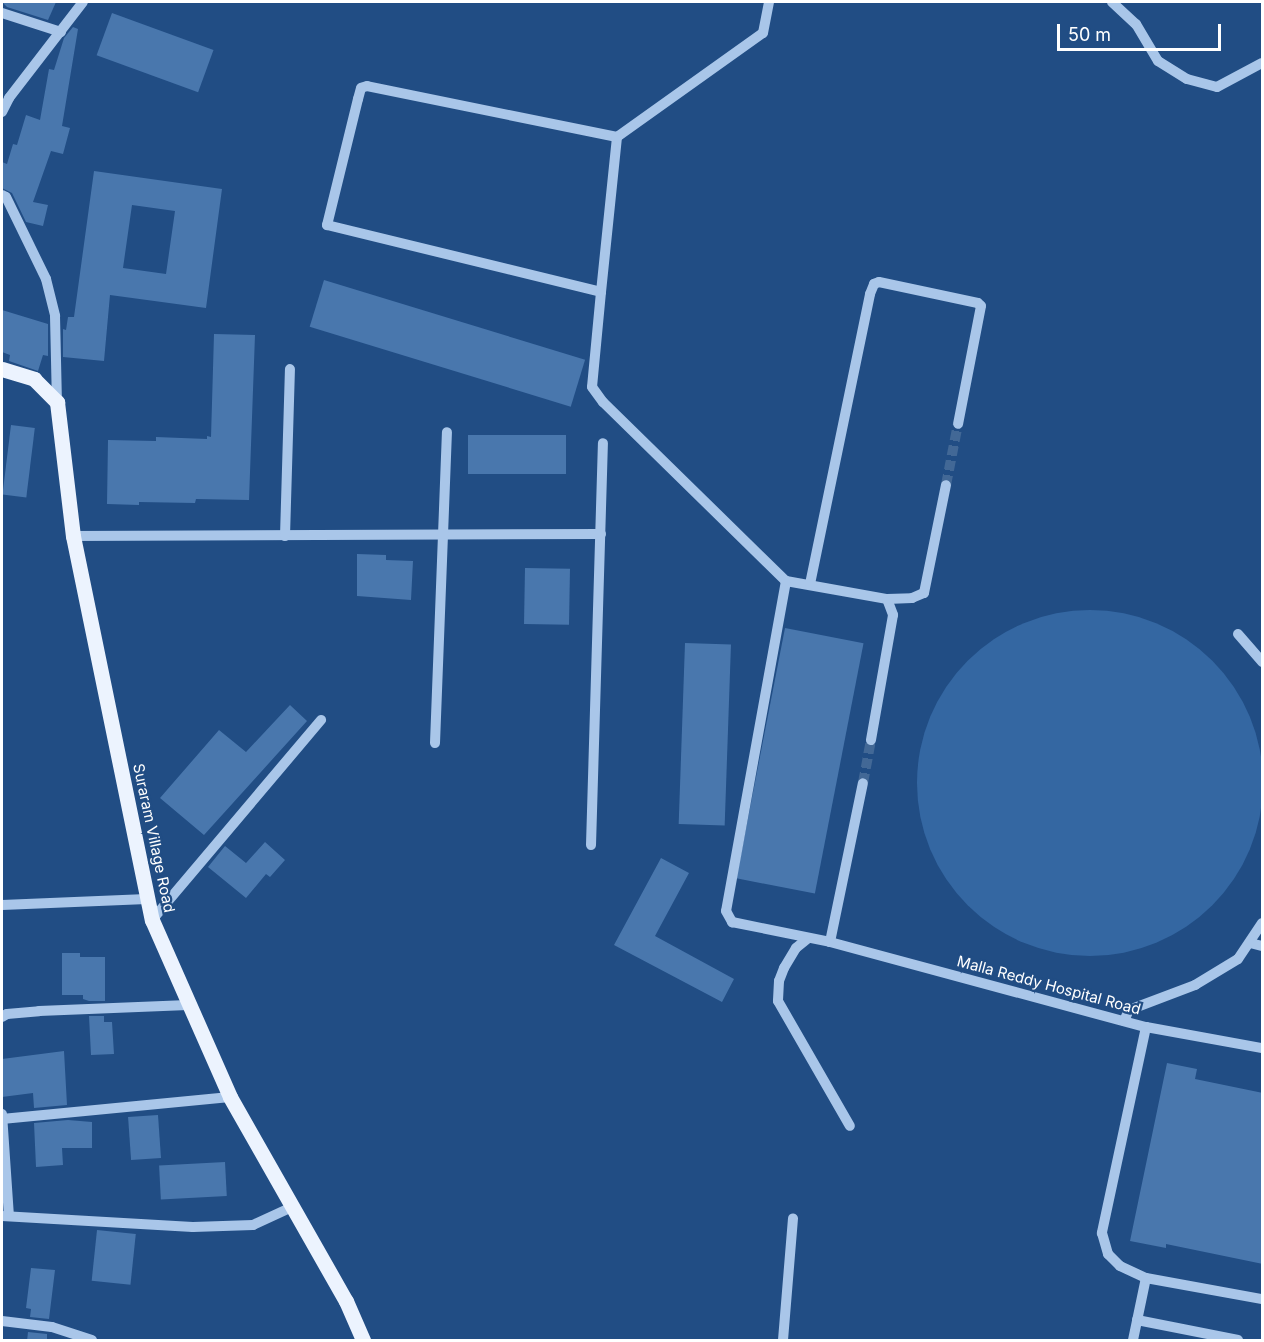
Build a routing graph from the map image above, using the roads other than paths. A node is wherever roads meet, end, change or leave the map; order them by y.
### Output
1 (83, 2) edge
2 (769, 2) edge
3 (1112, 2) edge
4 (2, 13) edge
5 (61, 32) junction
6 (1263, 63) edge
7 (2, 112) edge
8 (617, 137) junction
9 (2, 195) edge
10 (601, 292) junction
11 (2, 369) edge
12 (290, 369) dead end
13 (57, 402) junction
14 (958, 424) tunnel mouth
15 (447, 432) dead end
16 (603, 443) dead end
17 (946, 485) tunnel mouth
18 (601, 534) junction
19 (73, 536) junction
20 (285, 536) junction
21 (444, 536) junction
22 (786, 581) junction
23 (810, 584) junction
24 (887, 599) junction
25 (1238, 634) dead end
26 (1263, 662) edge
27 (321, 720) dead end
28 (871, 740) tunnel mouth
29 (435, 743) dead end
30 (863, 783) tunnel mouth
31 (591, 845) dead end
32 (147, 899) junction
33 (2, 905) edge
34 (152, 920) junction
35 (1263, 923) edge
36 (807, 939) junction
37 (830, 942) junction
38 (1250, 943) junction
39 (1263, 946) edge
40 (188, 1005) junction
41 (2, 1017) edge
42 (1124, 1021) junction
43 (1146, 1027) junction
44 (1263, 1048) edge
45 (230, 1097) junction
46 (2, 1114) edge
47 (2, 1119) edge
48 (850, 1125) dead end
49 (292, 1207) junction
50 (5, 1216) edge
51 (793, 1218) dead end
52 (1146, 1278) junction
53 (1263, 1299) edge
54 (1137, 1320) junction
55 (2, 1321) edge
56 (92, 1341) edge
57 (363, 1341) edge
58 (783, 1341) edge
59 (1133, 1341) edge
60 (1238, 1341) edge

1 - 5 street
2 - 8 street
3 - 6 street
4 - 5 street
5 - 7 street
8 - 10 street
8 - 10 street
9 - 13 street
10 - 22 street
11 - 13 main road
12 - 20 street
13 - 19 main road, Suraram Village Road
14 - 23 street
15 - 21 street
16 - 18 street
17 - 24 street
18 - 21 street
18 - 31 street
19 - 20 street
19 - 32 main road, Suraram Village Road
20 - 21 street
21 - 29 street
22 - 23 street
22 - 36 street, Malla Reddy Hospital Road
23 - 24 street
24 - 28 street
25 - 26 street
27 - 34 street
30 - 37 street
32 - 33 street
32 - 34 main road, Suraram Village Road
34 - 40 main road, Suraram Village Road
35 - 38 street
36 - 37 street, Malla Reddy Hospital Road
36 - 48 street
37 - 42 street, Malla Reddy Hospital Road
38 - 39 street
38 - 42 street
40 - 41 street
40 - 45 main road, Suraram Village Road
42 - 43 street, Malla Reddy Hospital Road
43 - 44 street, Malla Reddy Hospital Road
43 - 52 street
45 - 47 street
45 - 49 main road, Suraram Village Road
46 - 47 street
47 - 50 street
49 - 50 street
49 - 57 main road, Suraram Village Road
51 - 58 street
52 - 53 street
52 - 54 street
54 - 59 street
54 - 60 street
55 - 56 street

